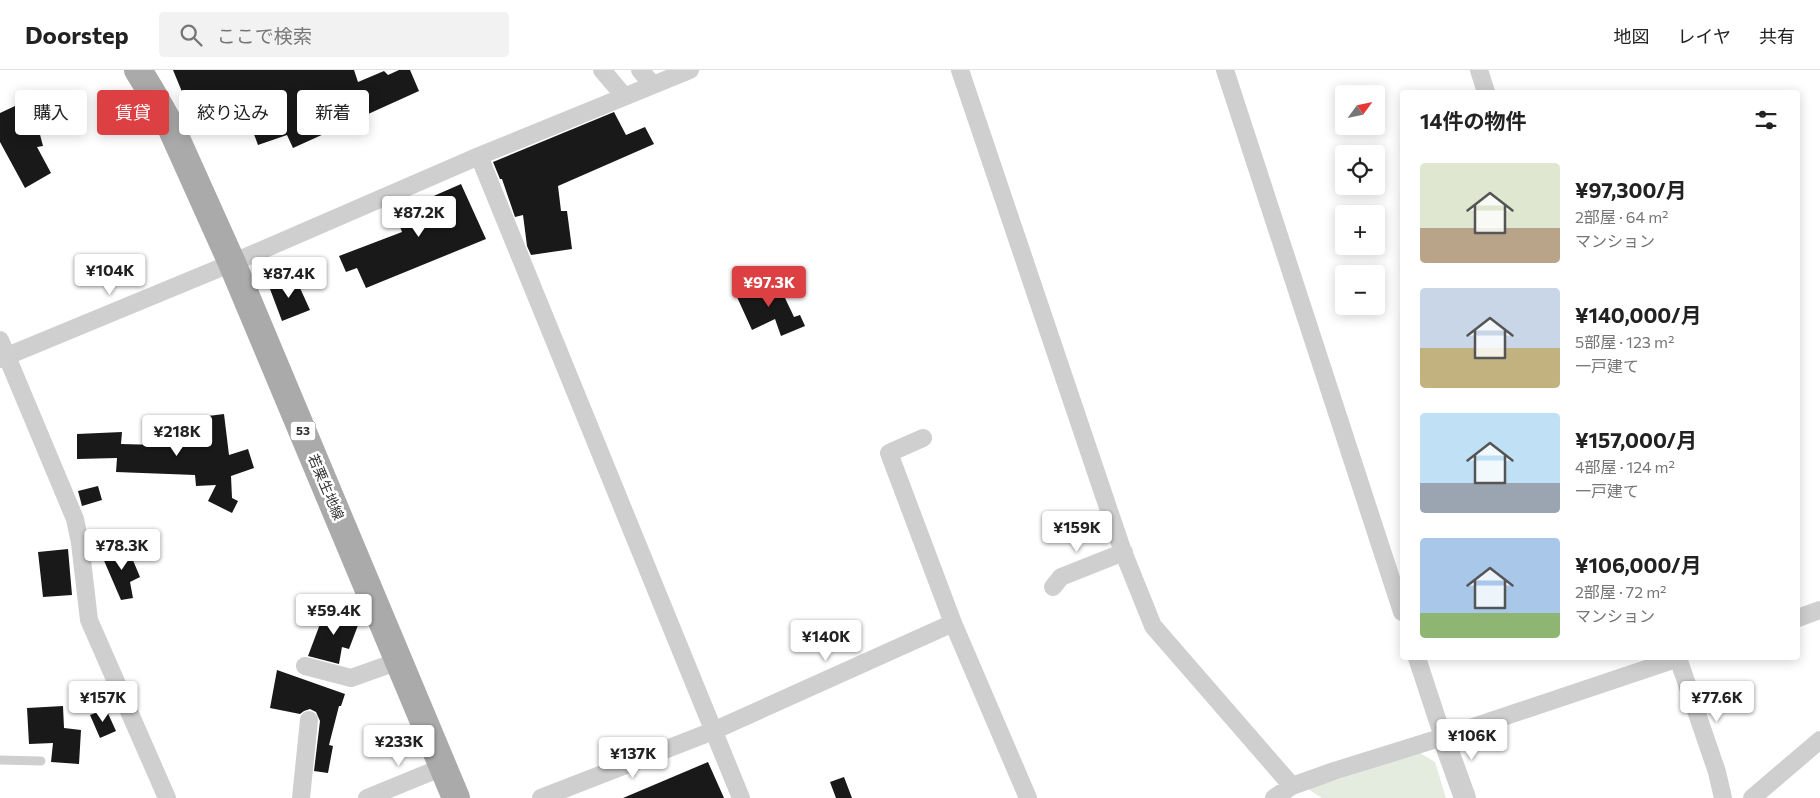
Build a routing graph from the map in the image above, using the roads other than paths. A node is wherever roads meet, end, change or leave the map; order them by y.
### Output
1 (138, 70) edge
2 (602, 70) edge
3 (640, 70) edge
4 (690, 70) edge
5 (960, 70) edge
6 (1225, 70) edge
7 (1478, 70) edge
8 (653, 86) junction
9 (1485, 90) edge
10 (624, 96) junction
11 (479, 156) junction
12 (232, 262) junction
13 (0, 340) edge
14 (3, 358) edge
15 (923, 438) dead end
16 (1124, 552) junction
17 (1053, 587) dead end
18 (1400, 606) edge
19 (1820, 610) edge
20 (1800, 617) edge
21 (953, 624) junction
22 (1418, 660) edge
23 (1672, 660) edge
24 (1679, 660) edge
25 (399, 661) junction
26 (305, 666) dead end
27 (309, 720) dead end
28 (713, 731) junction
29 (1444, 737) junction
30 (1820, 740) edge
31 (0, 760) edge
32 (41, 761) dead end
33 (443, 767) junction
34 (1292, 786) junction
35 (167, 798) edge
36 (301, 798) edge
37 (367, 798) edge
38 (456, 798) edge
39 (541, 798) edge
40 (741, 798) edge
41 (1028, 798) edge
42 (1274, 798) edge
43 (1465, 798) edge
44 (1723, 798) edge
45 (1752, 798) edge

1 - 12 main road, 若栗生地線 / 53
2 - 10 street
3 - 8 street
4 - 8 street
5 - 16 street
6 - 18 street
7 - 9 street
8 - 10 street
10 - 11 street
11 - 12 street
11 - 28 street
12 - 14 street
12 - 25 main road, 若栗生地線 / 53
13 - 14 street
14 - 35 street
15 - 21 street
16 - 17 street
16 - 34 street
19 - 20 street
21 - 28 street
21 - 41 street
22 - 29 street
23 - 29 street
24 - 44 street
25 - 26 street
25 - 33 main road, 若栗生地線 / 53
27 - 36 street
28 - 39 street
28 - 40 street
29 - 34 street
29 - 43 street
30 - 45 street
31 - 32 lane
33 - 37 street
33 - 38 main road, 若栗生地線 / 53
34 - 42 street

